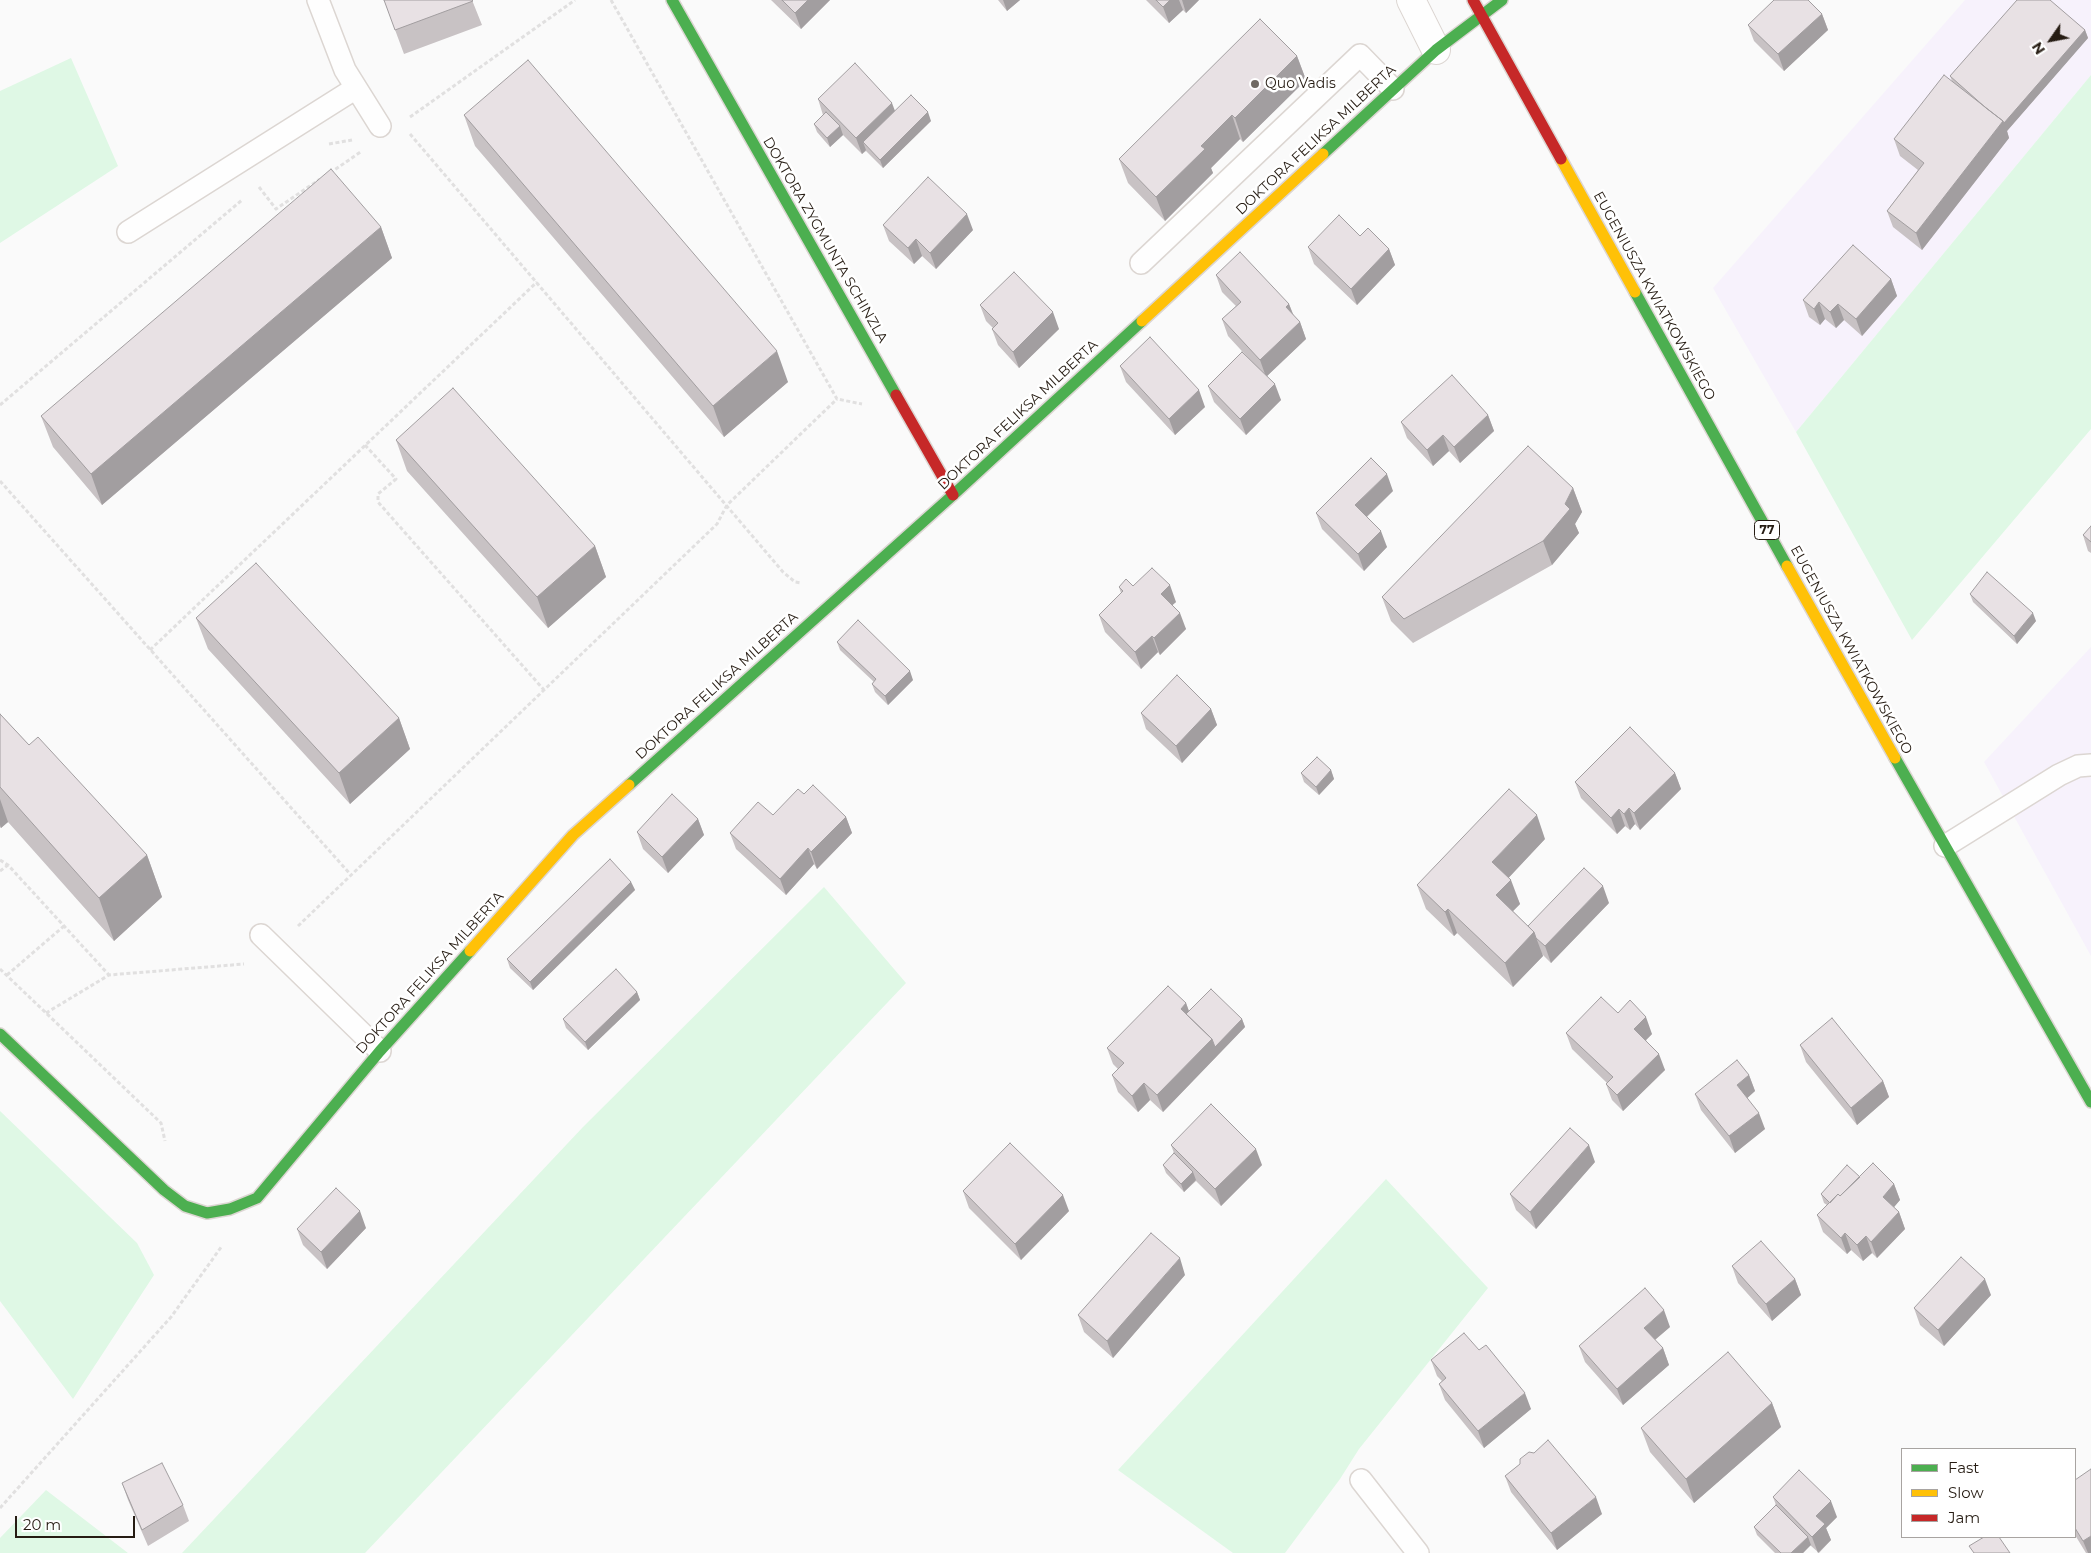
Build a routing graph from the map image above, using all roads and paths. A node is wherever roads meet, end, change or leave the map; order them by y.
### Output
1 (318, 0) edge
2 (575, 0) edge
3 (612, 0) edge
4 (672, 0) edge
5 (1411, 0) edge
6 (1473, 0) edge
7 (1502, 0) edge
8 (1481, 16) junction
9 (1436, 50) junction
10 (356, 88) junction
11 (1394, 89) junction
12 (409, 118) dead end
13 (380, 126) dead end
14 (408, 131) dead end
15 (359, 139) dead end
16 (321, 146) dead end
17 (363, 150) dead end
18 (266, 180) dead end
19 (259, 186) junction
20 (251, 192) dead end
21 (244, 199) dead end
22 (128, 232) dead end
23 (1142, 263) dead end
24 (537, 282) junction
25 (0, 405) edge
26 (365, 445) junction
27 (0, 481) edge
28 (953, 495) junction
29 (727, 505) junction
30 (803, 584) dead end
31 (150, 650) junction
32 (544, 690) junction
33 (2091, 765) edge
34 (1945, 846) junction
35 (0, 860) edge
36 (8, 865) junction
37 (0, 871) edge
38 (351, 875) junction
39 (64, 926) junction
40 (268, 941) junction
41 (0, 969) edge
42 (7, 975) junction
43 (108, 975) junction
44 (46, 1013) junction
45 (0, 1034) edge
46 (380, 1051) junction
47 (2091, 1102) edge
48 (167, 1150) dead end
49 (223, 1246) dead end
50 (1361, 1480) dead end
51 (0, 1508) edge
52 (1418, 1553) edge

1 - 10 lane
2 - 12 path
3 - 29 path
4 - 28 street, DOKTORA ZYGMUNTA SCHINZLA
5 - 9 street
6 - 8 street, EUGENIUSZA KWIATKOWSKIEGO / 77
7 - 8 street, DOKTORA FELIKSA MILBERTA
8 - 9 street, DOKTORA FELIKSA MILBERTA
8 - 34 street, EUGENIUSZA KWIATKOWSKIEGO / 77
9 - 11 street, DOKTORA FELIKSA MILBERTA
10 - 13 lane
10 - 22 lane
11 - 23 lane
11 - 28 street, DOKTORA FELIKSA MILBERTA
14 - 24 path
15 - 16 path
17 - 19 path
18 - 19 path
19 - 20 path
21 - 25 path
24 - 26 path
24 - 29 path
26 - 31 path
26 - 32 path
27 - 31 path
28 - 46 street, DOKTORA FELIKSA MILBERTA
29 - 30 path
29 - 32 path
31 - 38 path
32 - 38 path
33 - 34 lane
34 - 47 street, EUGENIUSZA KWIATKOWSKIEGO / 77
35 - 36 path
36 - 37 path
36 - 39 path
38 - 40 path
39 - 42 path
39 - 43 path
40 - 43 path
40 - 46 lane
41 - 42 path
42 - 44 path
43 - 44 path
44 - 48 path
45 - 46 street, DOKTORA FELIKSA MILBERTA
49 - 51 path
50 - 52 lane

